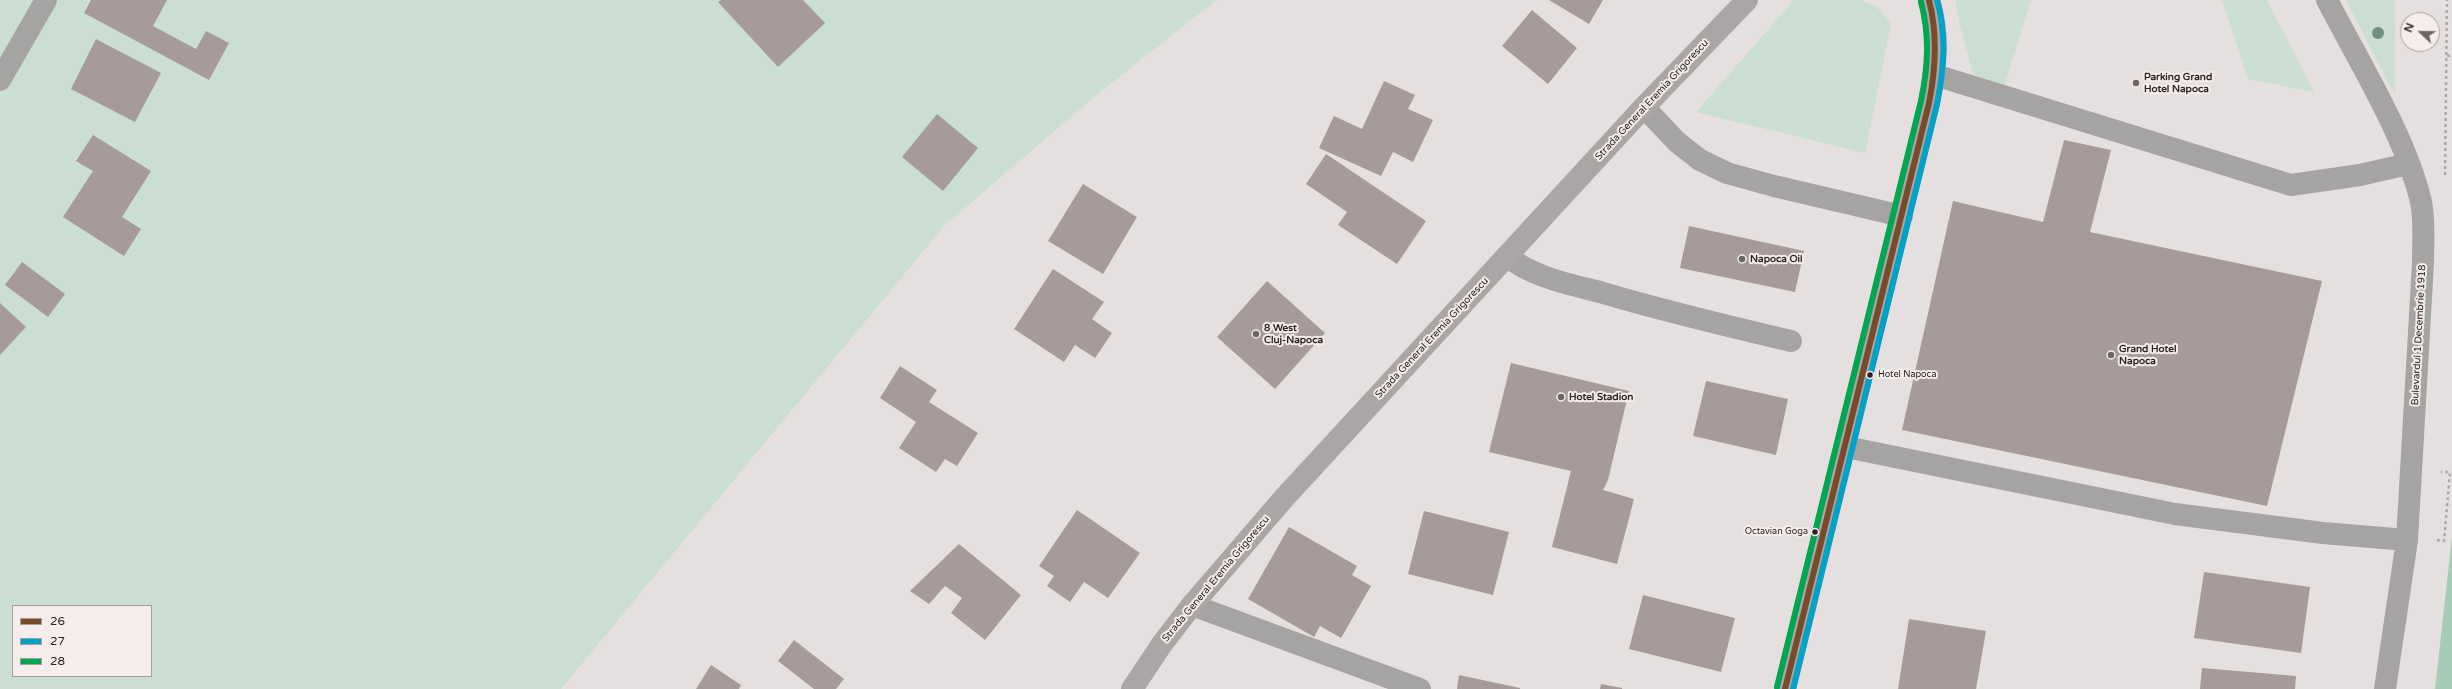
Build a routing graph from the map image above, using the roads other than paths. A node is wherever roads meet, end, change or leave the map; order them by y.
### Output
1 (46, 0) edge
2 (1747, 0) edge
3 (1929, 0) edge
4 (2327, 0) edge
5 (1935, 75) junction
6 (0, 80) edge
7 (1644, 107) junction
8 (2408, 164) junction
9 (1902, 216) junction
10 (1507, 256) junction
11 (1791, 341) dead end
12 (1846, 447) junction
13 (2407, 540) junction
14 (1192, 605) junction
15 (1132, 689) edge
16 (1420, 689) edge
17 (1785, 689) edge
18 (2385, 689) edge

1 - 6 street
2 - 7 main road, Strada General Eremia Grigorescu
3 - 5 main road
4 - 8 street, Bulevardul 1 Decembrie 1918
5 - 8 street
5 - 9 main road
7 - 9 street
7 - 10 main road, Strada General Eremia Grigorescu
8 - 13 street, Bulevardul 1 Decembrie 1918
9 - 12 main road
10 - 11 street
10 - 14 main road, Strada General Eremia Grigorescu
12 - 13 street
12 - 17 main road
13 - 18 street, Bulevardul 1 Decembrie 1918
14 - 15 main road, Strada General Eremia Grigorescu
14 - 16 street

